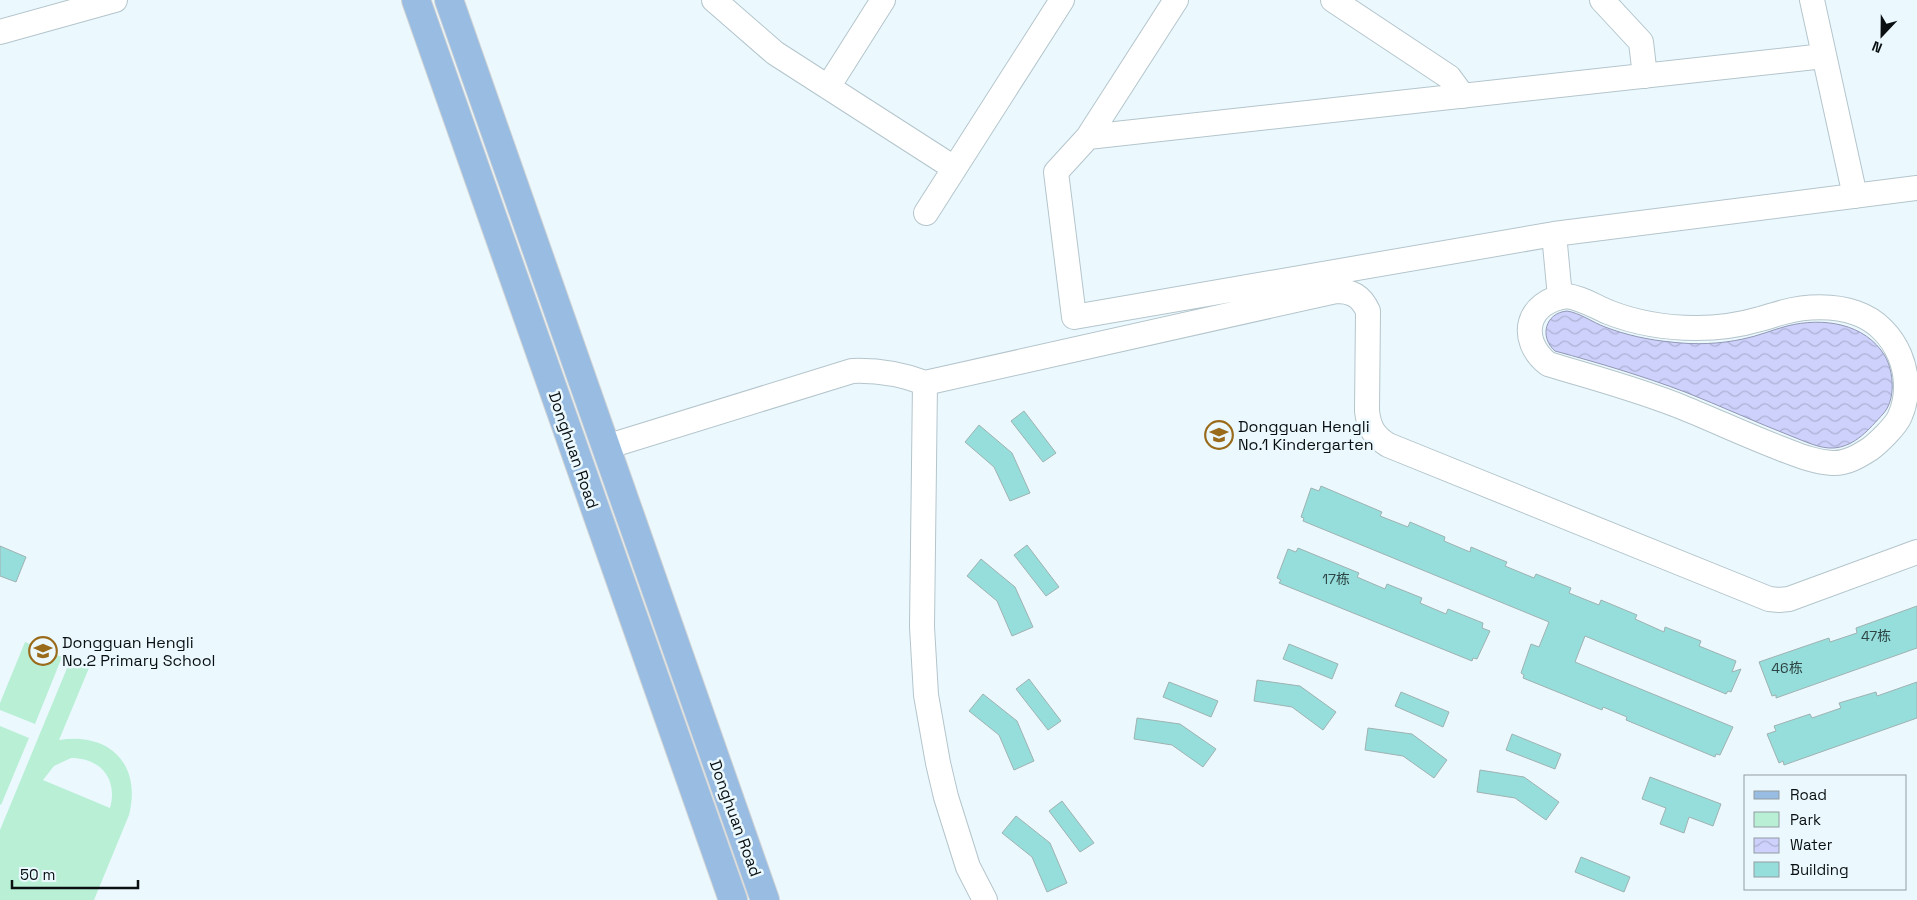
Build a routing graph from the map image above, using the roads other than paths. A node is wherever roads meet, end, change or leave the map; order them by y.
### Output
1 (115, 0) edge
2 (416, 0) edge
3 (449, 0) edge
4 (714, 0) edge
5 (883, 0) edge
6 (1062, 0) edge
7 (1176, 0) edge
8 (1332, 0) edge
9 (1602, 0) edge
10 (1812, 0) edge
11 (0, 32) edge
12 (1824, 56) junction
13 (1646, 76) junction
14 (828, 87) junction
15 (1463, 96) junction
16 (1088, 137) junction
17 (954, 168) junction
18 (1917, 188) edge
19 (1855, 196) junction
20 (926, 212) dead end
21 (1554, 234) junction
22 (1560, 297) junction
23 (925, 383) junction
24 (606, 447) junction
25 (1917, 552) edge
26 (733, 900) edge
27 (765, 900) edge
28 (985, 900) edge

1 - 11 street
2 - 26 main road, Donghuan Road
3 - 24 main road, Donghuan Road
4 - 14 street
5 - 14 street
6 - 17 street
7 - 16 street
8 - 15 street
9 - 13 street
10 - 12 street
12 - 13 street
12 - 19 street
13 - 15 street
14 - 17 street
15 - 16 street
16 - 21 street
17 - 20 street
18 - 19 street
19 - 21 street
21 - 22 street
22 - 22 street
23 - 24 street
23 - 25 street
23 - 28 street
24 - 27 main road, Donghuan Road

